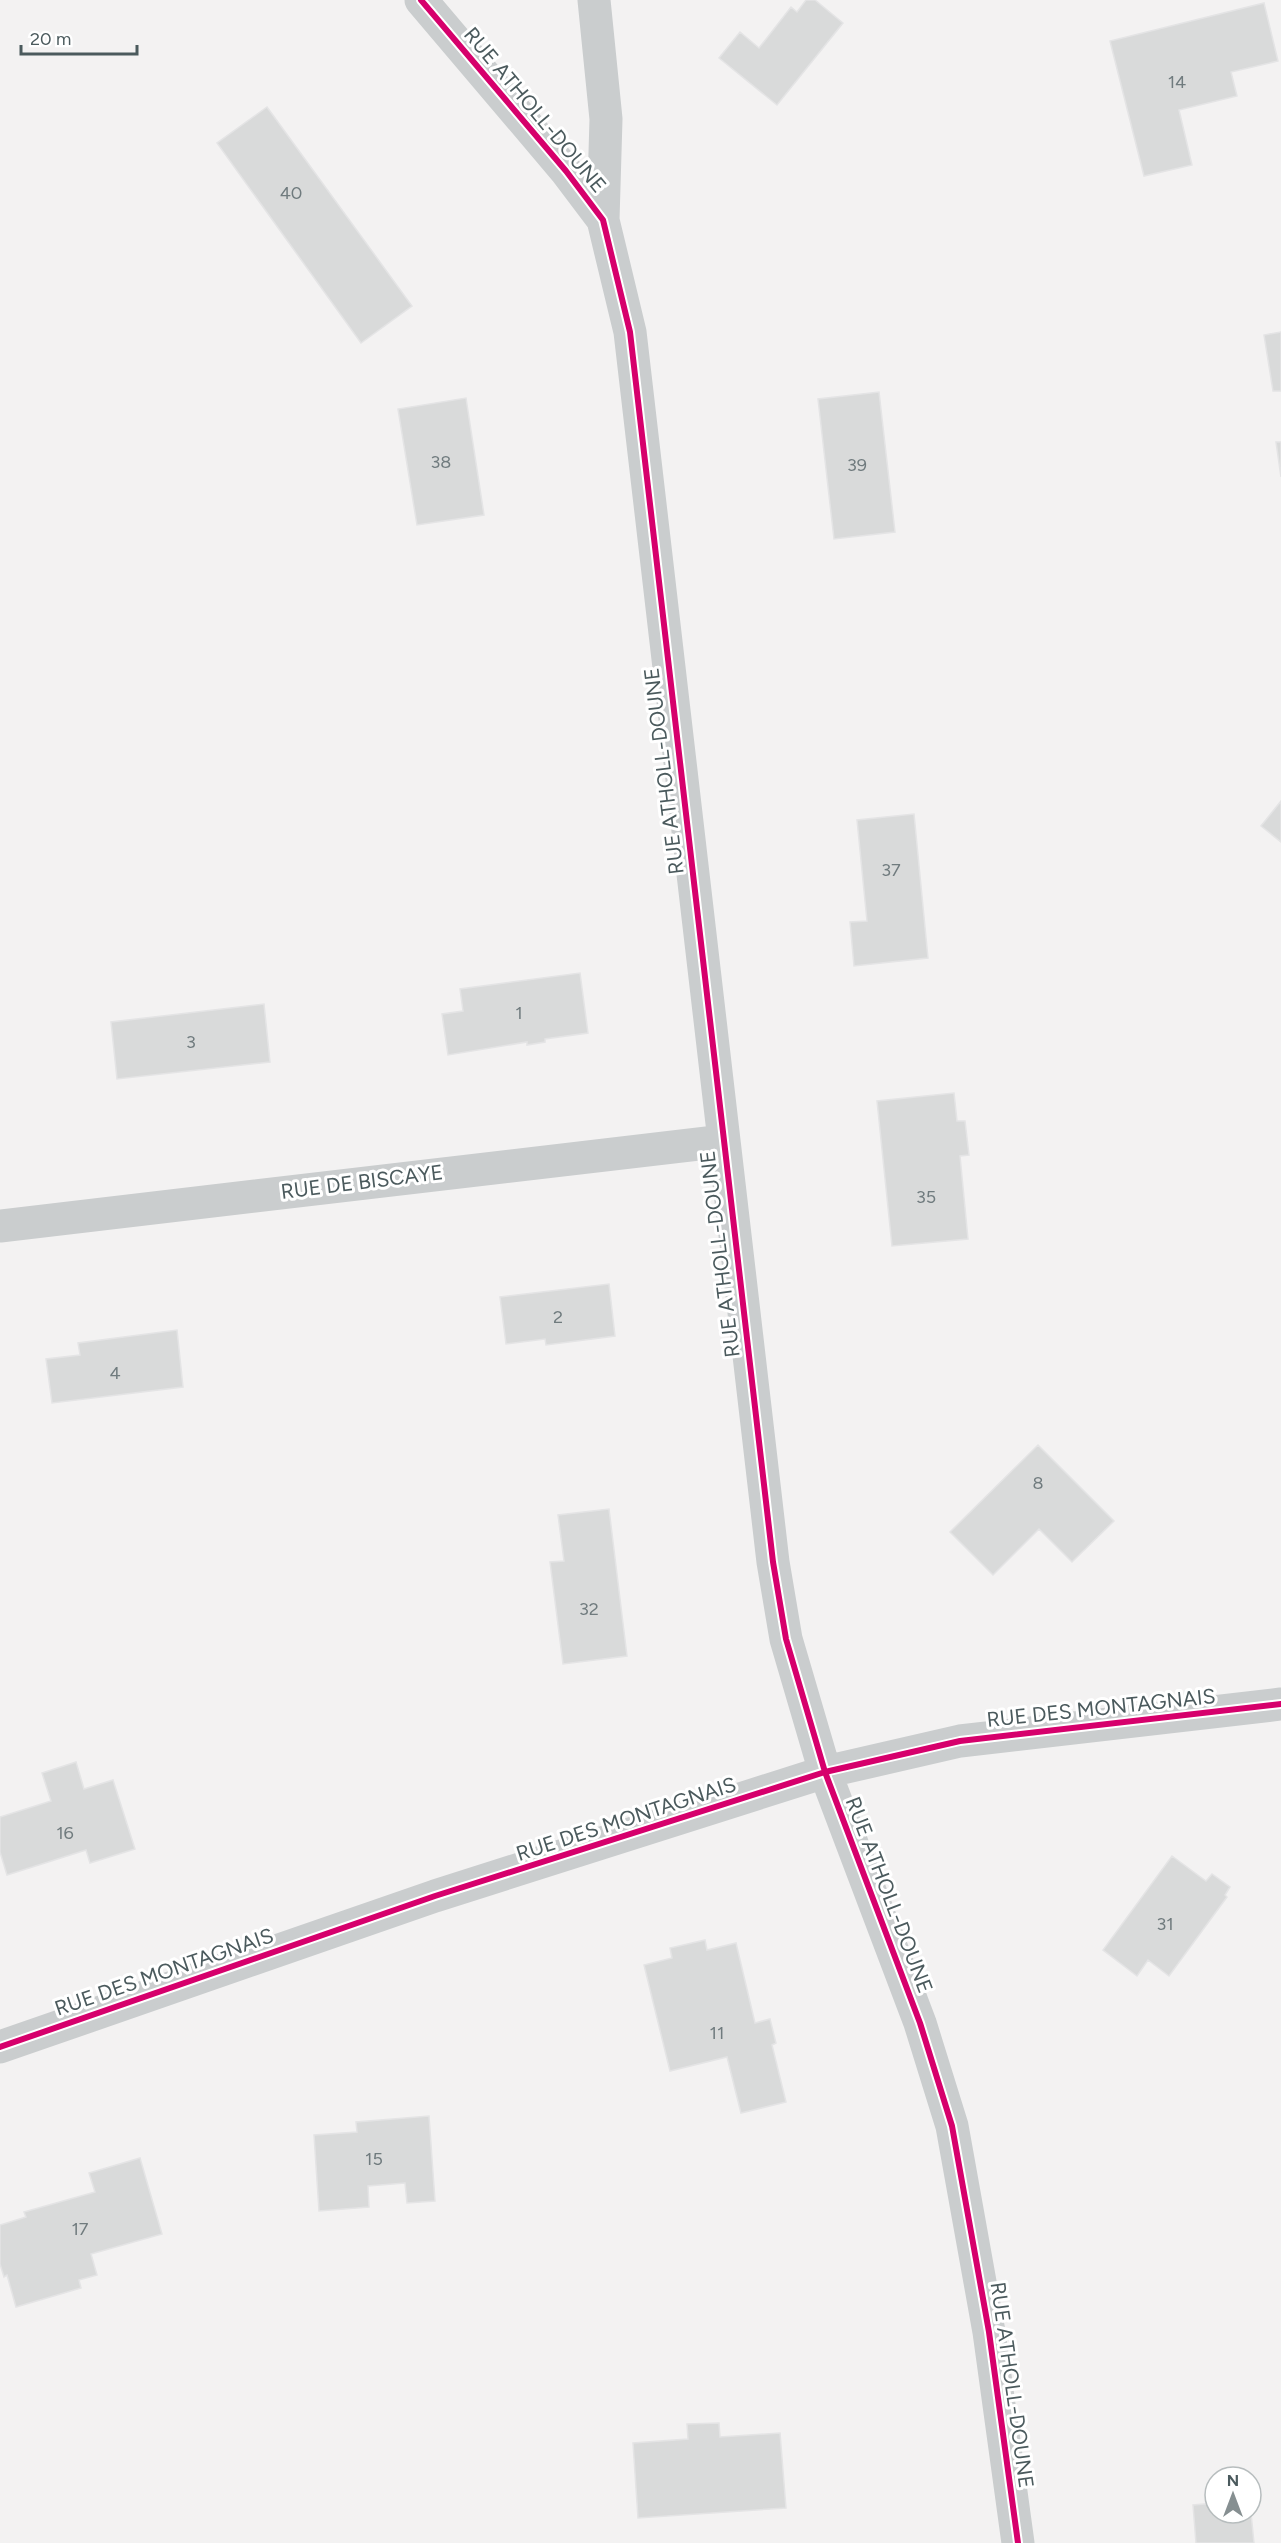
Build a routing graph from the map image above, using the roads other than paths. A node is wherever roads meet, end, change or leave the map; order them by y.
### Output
1 (421, 0) edge
2 (594, 0) edge
3 (603, 220) junction
4 (724, 1141) junction
5 (0, 1226) edge
6 (1281, 1704) edge
7 (825, 1772) junction
8 (0, 2047) edge
9 (1018, 2543) edge

1 - 3 street, RUE ATHOLL-DOUNE
2 - 3 street, RUE ATHOLL-DOUNE
3 - 4 street, RUE ATHOLL-DOUNE
4 - 5 street, RUE DE BISCAYE
4 - 7 street, RUE ATHOLL-DOUNE
6 - 7 street, RUE DES MONTAGNAIS
7 - 8 street, RUE DES MONTAGNAIS
7 - 9 street, RUE ATHOLL-DOUNE

